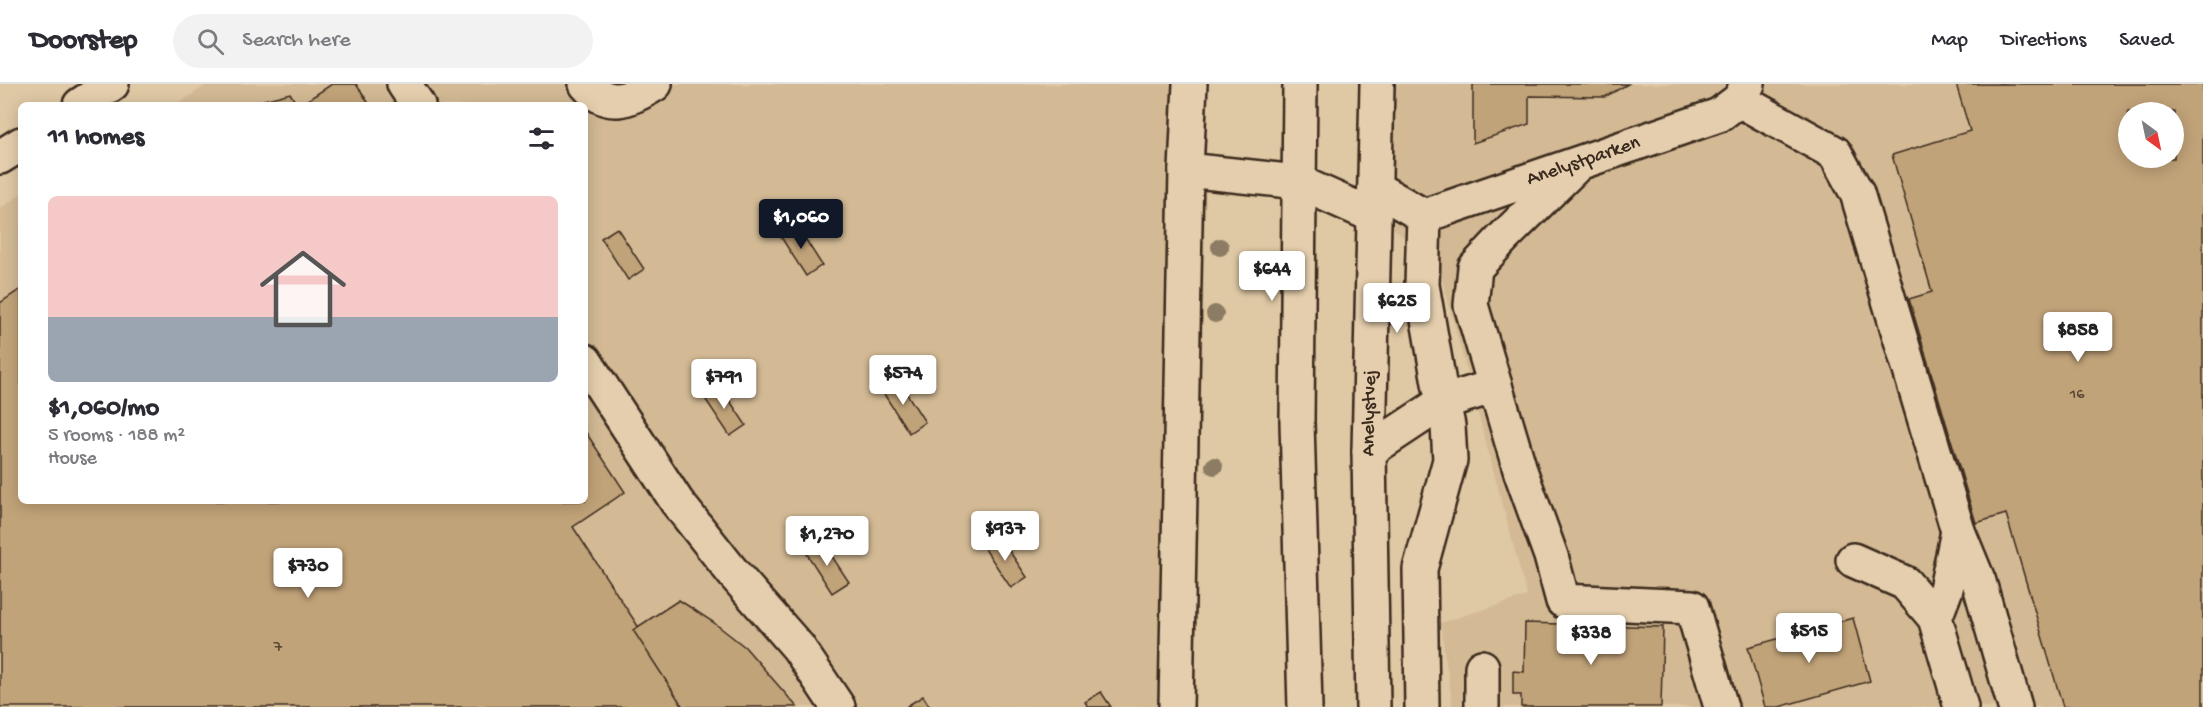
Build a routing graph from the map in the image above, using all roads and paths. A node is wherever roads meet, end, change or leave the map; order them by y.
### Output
1 (112, 84) edge
2 (404, 84) edge
3 (586, 84) edge
4 (655, 84) edge
5 (1190, 84) edge
6 (1300, 84) edge
7 (1377, 84) edge
8 (1744, 92) edge
9 (85, 102) edge
10 (416, 102) edge
11 (18, 146) edge
12 (0, 157) edge
13 (1578, 164) junction
14 (1186, 170) junction
15 (1298, 182) junction
16 (1375, 202) junction
17 (1424, 216) junction
18 (588, 366) edge
19 (1495, 387) junction
20 (1443, 402) junction
21 (1369, 451) junction
22 (1958, 531) junction
23 (1853, 560) dead end
24 (1935, 618) junction
25 (1482, 666) dead end
26 (838, 707) edge
27 (1176, 707) edge
28 (1305, 707) edge
29 (1373, 707) edge
30 (1422, 707) edge
31 (1482, 707) edge
32 (1721, 707) edge
33 (1961, 707) edge
34 (2015, 707) edge

1 - 9 street
2 - 10 street
3 - 4 street
5 - 14 street
6 - 15 street
7 - 16 street, Anelystvej
8 - 13 street, Anelystparken
8 - 22 street, Anelystparken
11 - 12 street
13 - 17 street, Anelystparken
13 - 19 street
14 - 15 street
14 - 27 street
15 - 16 street
15 - 28 street
16 - 17 street
16 - 21 street, Anelystvej
17 - 20 street
18 - 26 street
19 - 20 street
19 - 32 street
20 - 21 street
20 - 30 street
21 - 29 street, Anelystvej
22 - 24 street
22 - 34 street, Anelystparken
23 - 24 street
24 - 33 street
25 - 31 street

